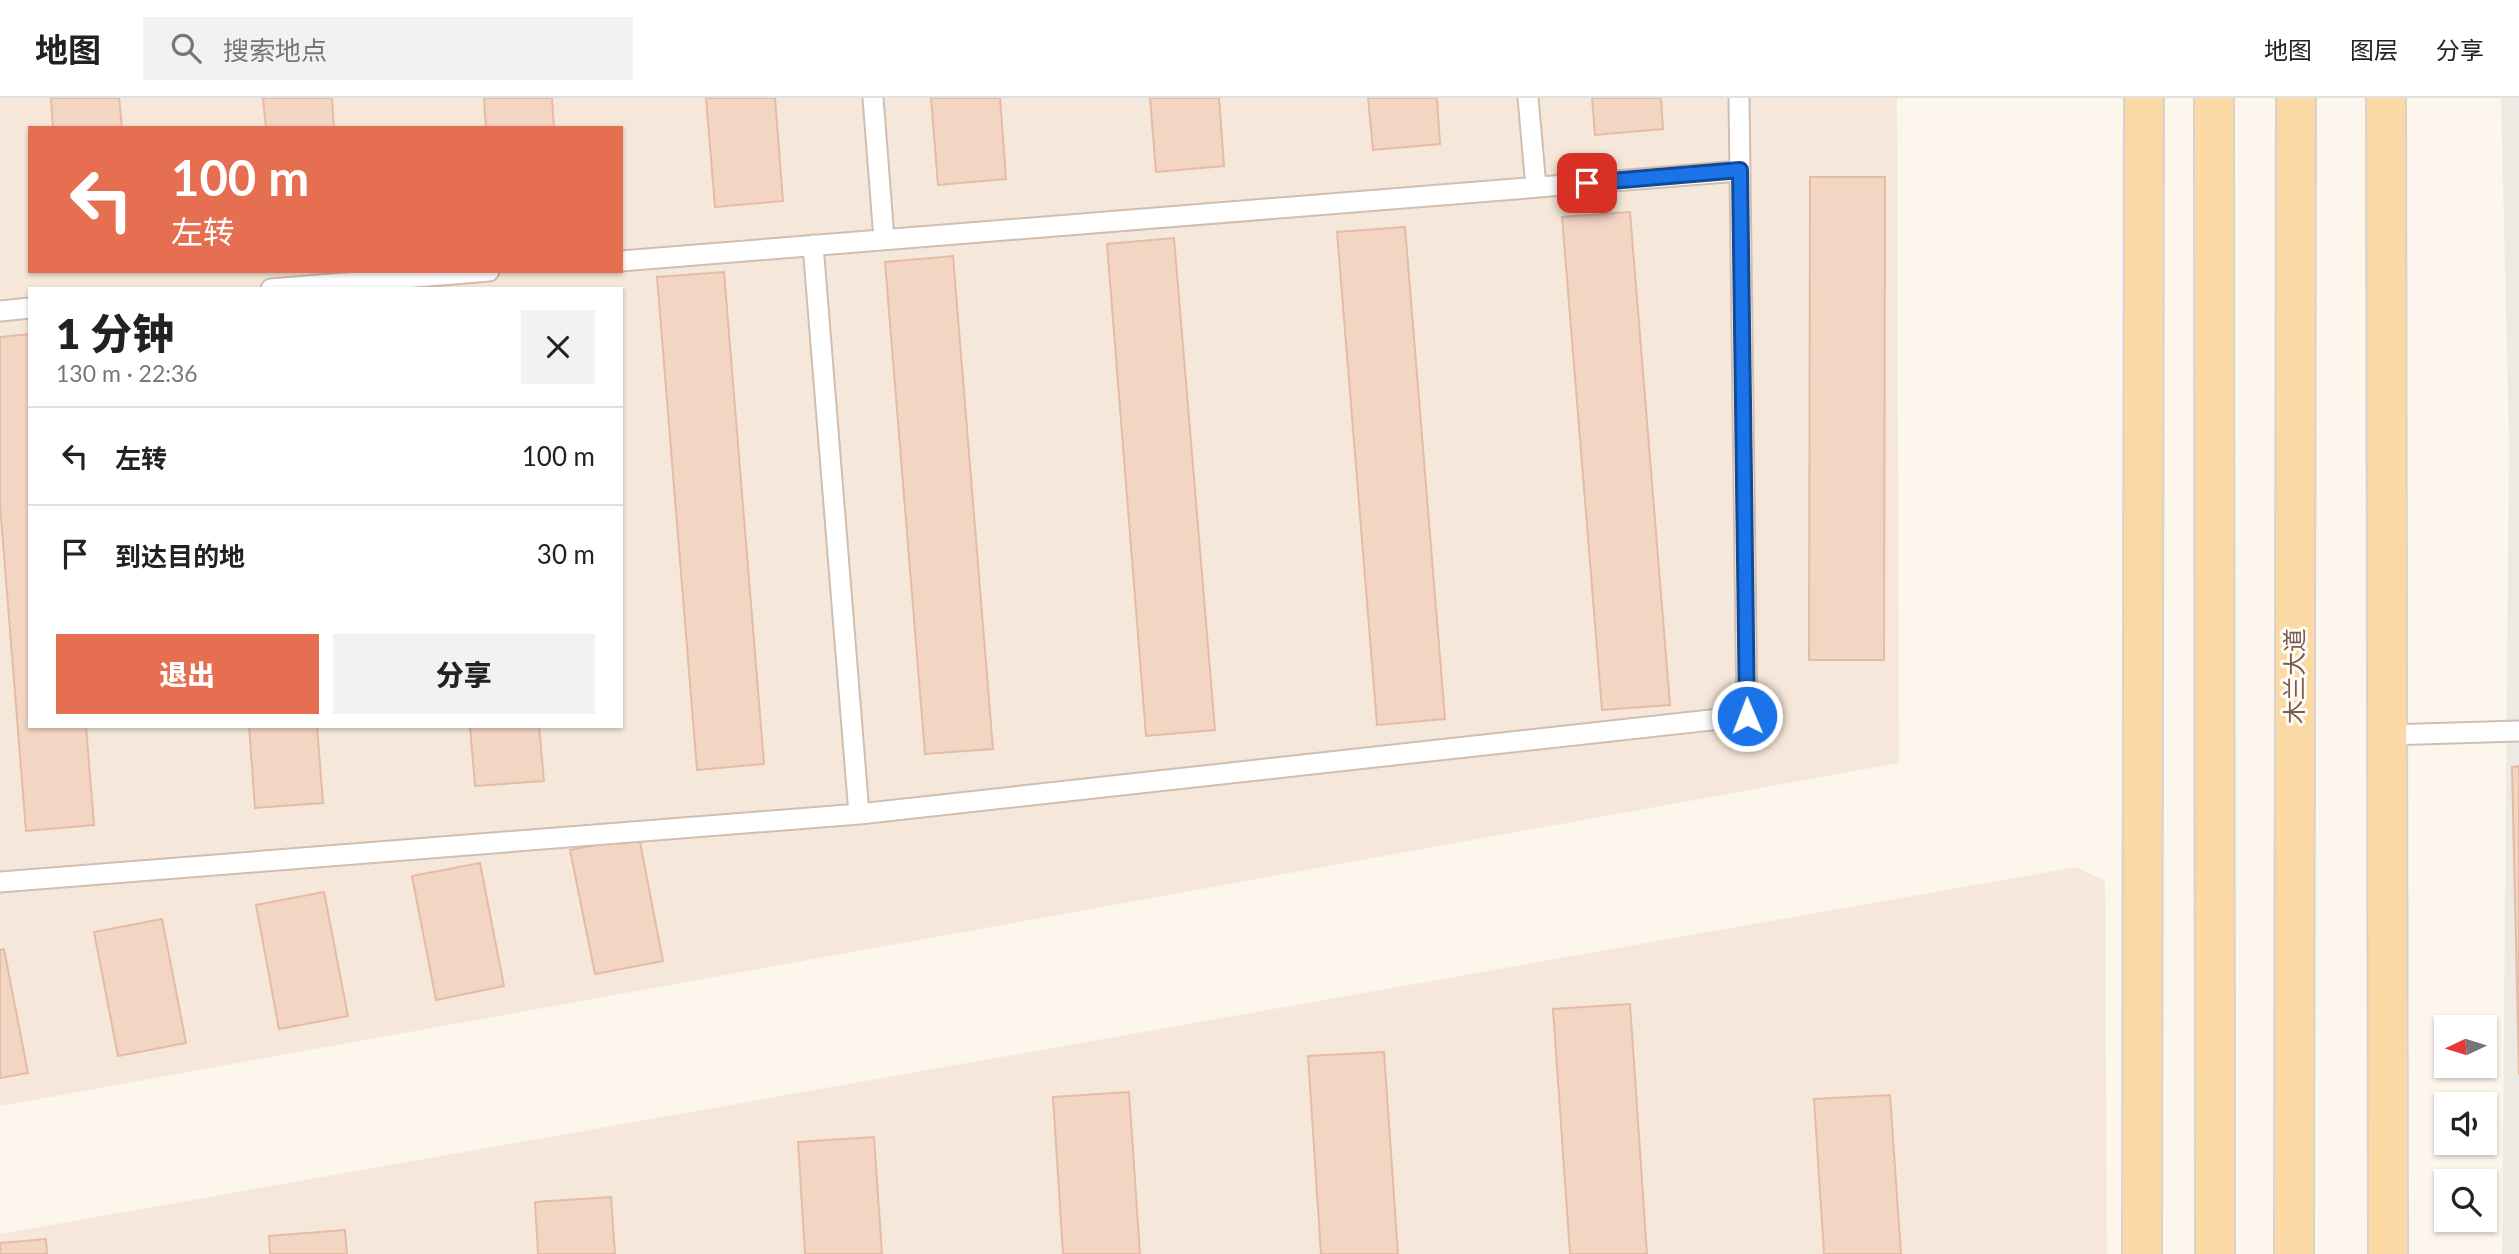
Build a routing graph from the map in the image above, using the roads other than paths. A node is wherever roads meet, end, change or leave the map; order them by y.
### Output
1 (873, 98) edge
2 (1528, 98) edge
3 (1738, 98) edge
4 (2144, 98) edge
5 (2214, 98) edge
6 (2295, 98) edge
7 (2386, 98) edge
8 (1740, 170) junction
9 (1535, 187) junction
10 (884, 239) junction
11 (813, 245) junction
12 (623, 261) edge
13 (465, 273) edge
14 (295, 287) edge
15 (28, 308) edge
16 (0, 310) edge
17 (2519, 731) edge
18 (2387, 734) junction
19 (859, 814) junction
20 (0, 882) edge
21 (2143, 1254) edge
22 (2215, 1254) edge
23 (2294, 1254) edge
24 (2388, 1254) edge

1 - 10 lane
2 - 9 lane
3 - 8 lane
4 - 21 main road
5 - 22 main road
6 - 23 main road, 木兰大道
7 - 18 main road
8 - 9 lane
8 - 19 lane
9 - 10 lane
10 - 11 lane
11 - 12 lane
11 - 19 lane
13 - 14 lane
15 - 16 lane
17 - 18 lane
18 - 24 main road
19 - 20 lane

